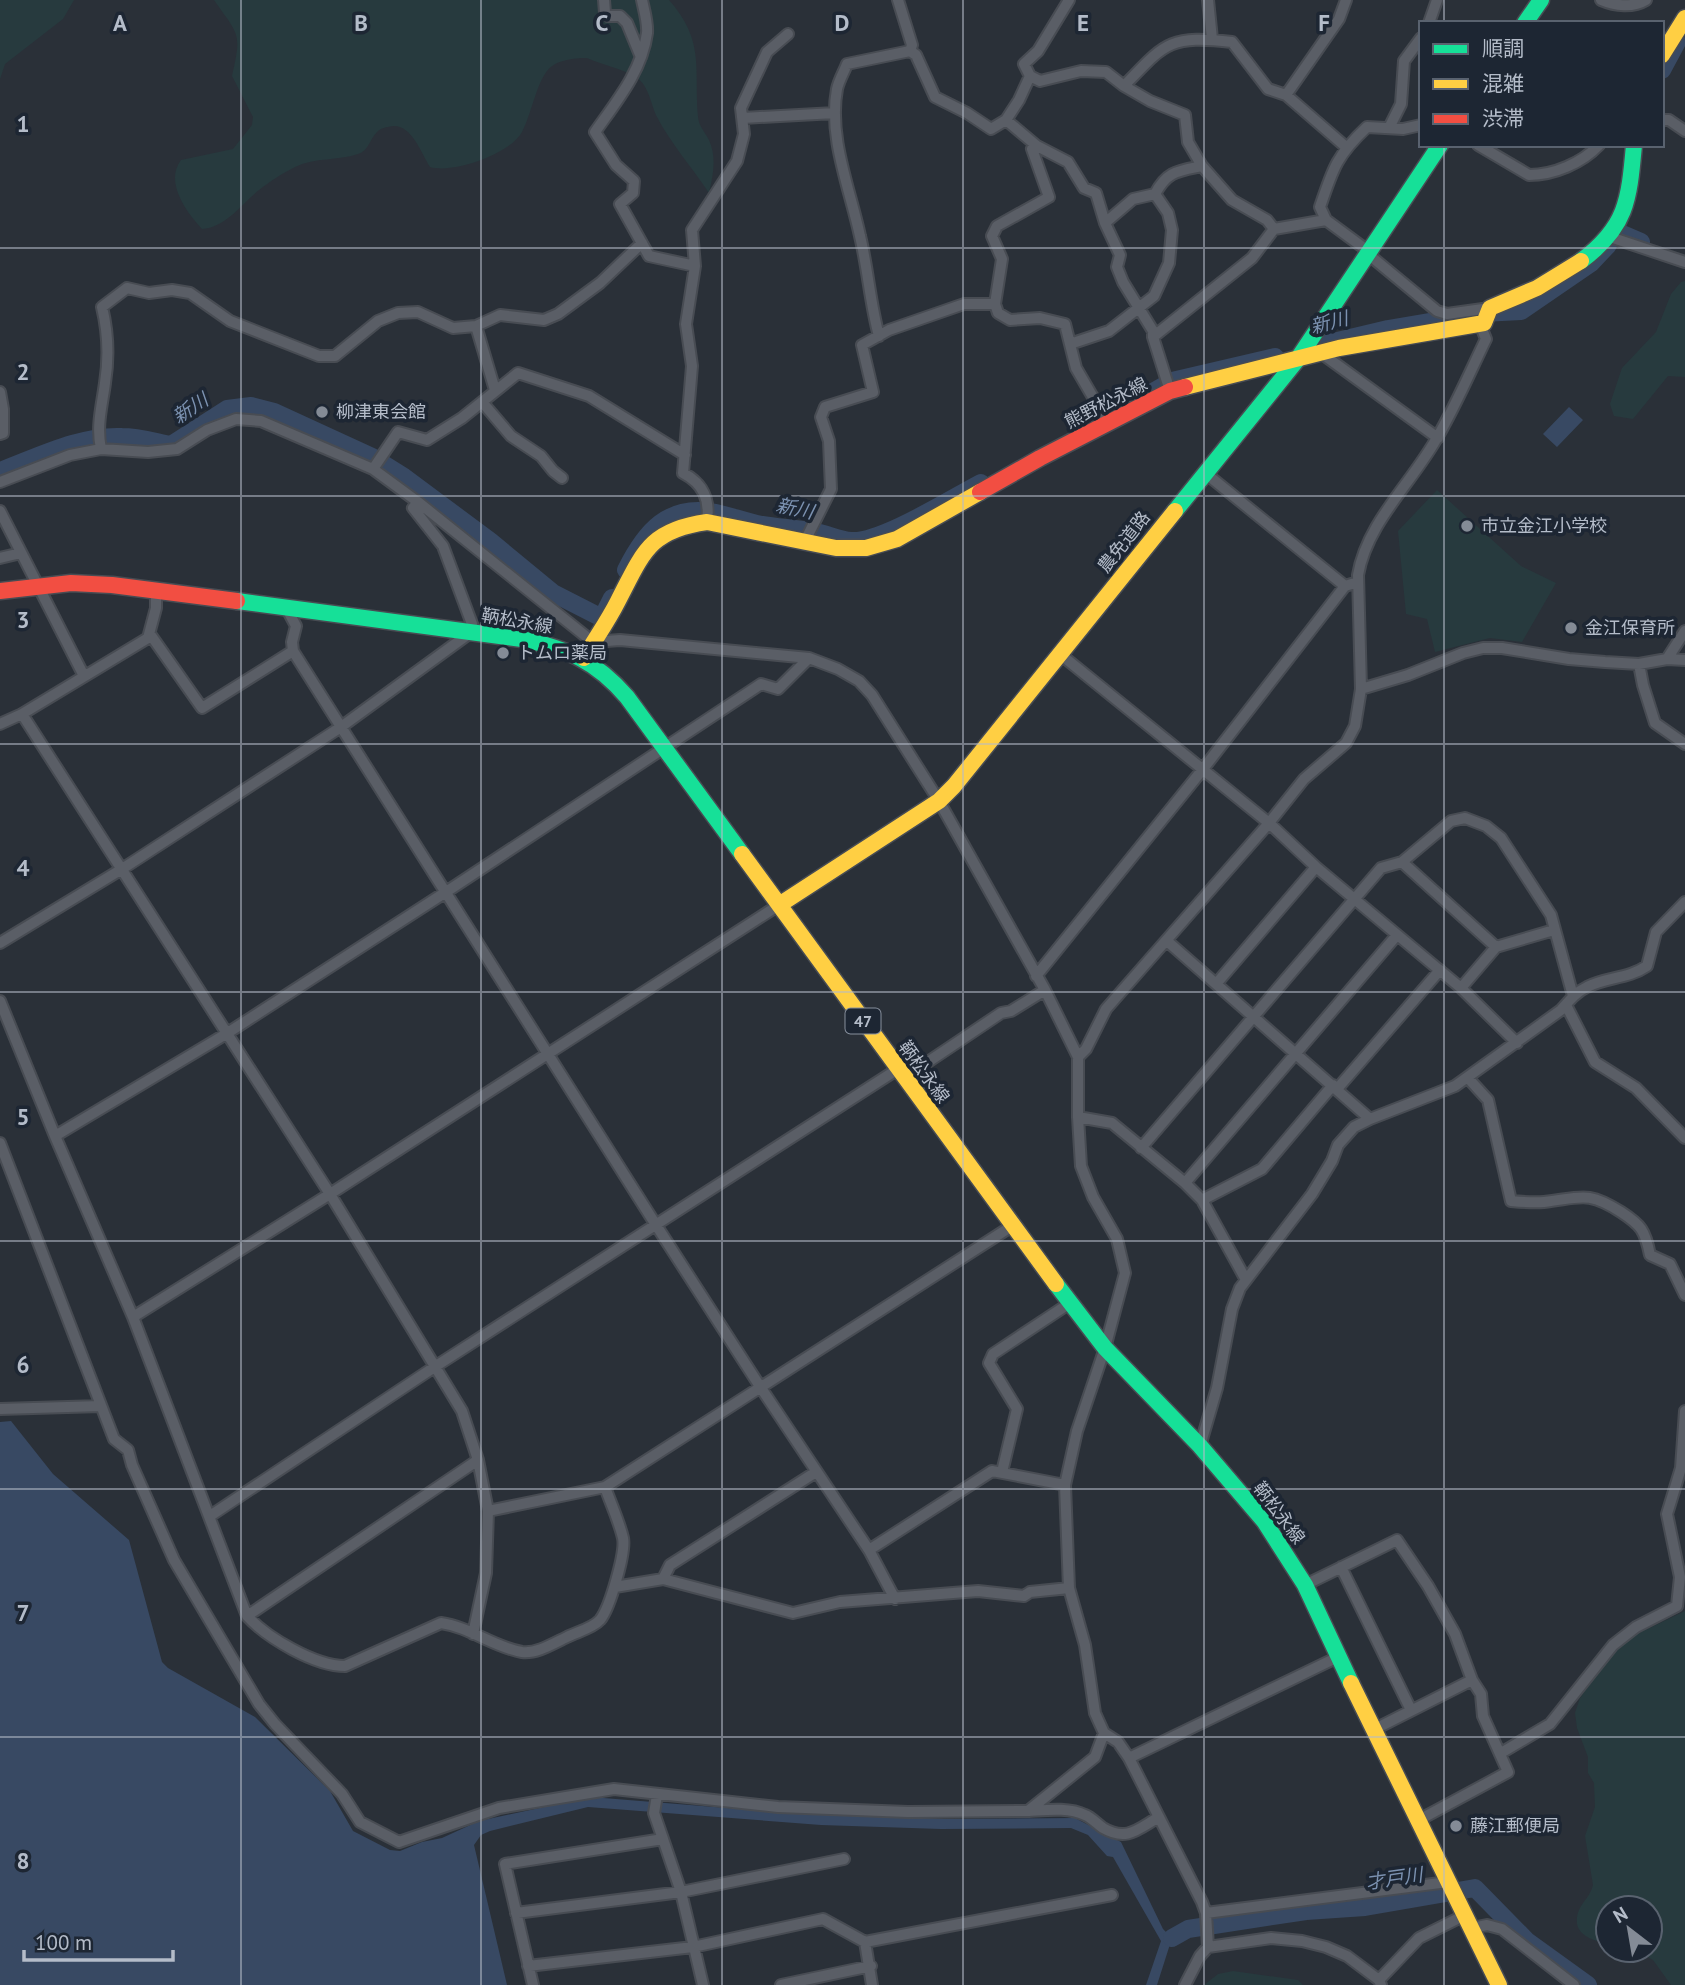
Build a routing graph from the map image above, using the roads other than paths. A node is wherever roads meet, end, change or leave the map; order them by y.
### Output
1 (604, 0) edge
2 (642, 0) edge
3 (898, 0) edge
4 (1069, 0) edge
5 (1208, 0) edge
6 (1346, 0) edge
7 (1541, 0) edge
8 (1601, 0) edge
9 (1646, 0) edge
10 (1435, 2) edge
11 (1685, 18) edge
12 (1430, 21) edge
13 (1526, 21) edge
14 (788, 34) dead end
15 (1212, 39) junction
16 (1419, 41) edge
17 (910, 51) junction
18 (1664, 52) edge
19 (641, 57) junction
20 (1030, 76) junction
21 (1124, 86) junction
22 (1286, 94) junction
23 (835, 113) junction
24 (743, 118) junction
25 (1006, 120) junction
26 (1664, 120) edge
27 (1419, 125) edge
28 (1389, 128) junction
29 (1685, 131) edge
30 (1037, 146) junction
31 (1346, 147) junction
32 (1439, 147) edge
33 (1481, 147) edge
34 (1596, 147) edge
35 (1634, 147) edge
36 (1202, 166) junction
37 (1155, 194) junction
38 (1326, 220) junction
39 (1105, 223) junction
40 (1274, 229) junction
41 (1610, 237) junction
42 (642, 243) junction
43 (1368, 253) junction
44 (1685, 262) edge
45 (695, 266) junction
46 (995, 304) junction
47 (1140, 309) junction
48 (1487, 315) junction
49 (476, 326) junction
50 (879, 336) junction
51 (1153, 337) junction
52 (1070, 344) junction
53 (1302, 352) junction
54 (1321, 353) junction
55 (1167, 385) junction
56 (495, 390) junction
57 (0, 392) edge
58 (482, 402) junction
59 (1104, 416) junction
60 (0, 434) edge
61 (1438, 438) junction
62 (101, 449) junction
63 (685, 455) junction
64 (373, 469) junction
65 (1204, 472) junction
66 (562, 478) dead end
67 (0, 482) edge
68 (418, 502) junction
69 (0, 510) edge
70 (706, 522) junction
71 (805, 541) junction
72 (21, 553) junction
73 (0, 558) edge
74 (1358, 582) junction
75 (38, 586) junction
76 (1345, 586) junction
77 (156, 590) junction
78 (0, 591) edge
79 (287, 609) junction
80 (1685, 631) edge
81 (470, 633) junction
82 (150, 634) junction
83 (593, 642) junction
84 (293, 651) junction
85 (1060, 654) junction
86 (584, 658) junction
87 (809, 658) junction
88 (1667, 659) junction
89 (1685, 660) edge
90 (1639, 664) junction
91 (85, 676) junction
92 (1361, 689) junction
93 (22, 714) junction
94 (0, 724) edge
95 (341, 727) junction
96 (1685, 744) edge
97 (664, 747) junction
98 (1203, 769) junction
99 (939, 801) junction
100 (1269, 823) junction
101 (1402, 862) junction
102 (1316, 867) junction
103 (122, 869) junction
104 (446, 892) junction
105 (1355, 899) junction
106 (1685, 902) edge
107 (779, 905) junction
108 (1554, 930) junction
109 (1397, 935) junction
110 (1167, 941) junction
111 (0, 943) edge
112 (1496, 947) junction
113 (1440, 970) junction
114 (1036, 976) junction
115 (1216, 984) junction
116 (1461, 988) junction
117 (1045, 990) junction
118 (1569, 1000) junction
119 (0, 1001) edge
120 (1254, 1017) junction
121 (226, 1034) junction
122 (1517, 1043) junction
123 (1296, 1053) junction
124 (550, 1054) junction
125 (1078, 1056) junction
126 (901, 1074) junction
127 (1468, 1078) junction
128 (1335, 1087) junction
129 (1078, 1117) junction
130 (1370, 1119) junction
131 (55, 1136) junction
132 (1685, 1138) edge
133 (0, 1143) edge
134 (1141, 1148) junction
135 (1185, 1183) junction
136 (330, 1194) junction
137 (1202, 1200) junction
138 (656, 1225) junction
139 (1013, 1226) junction
140 (1245, 1278) junction
141 (1685, 1295) edge
142 (1070, 1303) junction
143 (133, 1317) junction
144 (1105, 1348) junction
145 (436, 1366) junction
146 (761, 1388) junction
147 (101, 1406) junction
148 (0, 1409) edge
149 (1685, 1411) edge
150 (1200, 1446) junction
151 (478, 1460) junction
152 (1683, 1467) edge
153 (816, 1472) junction
154 (1002, 1472) junction
155 (1065, 1485) junction
156 (605, 1487) junction
157 (488, 1511) junction
158 (211, 1516) junction
159 (869, 1550) junction
160 (1341, 1567) junction
161 (663, 1579) junction
162 (1305, 1585) junction
163 (615, 1587) junction
164 (1069, 1588) junction
165 (895, 1599) junction
166 (247, 1616) junction
167 (473, 1634) junction
168 (1338, 1657) junction
169 (1472, 1680) junction
170 (1411, 1710) junction
171 (1373, 1730) junction
172 (1104, 1733) junction
173 (1501, 1753) junction
174 (1129, 1758) junction
175 (657, 1798) junction
176 (1028, 1811) junction
177 (1159, 1817) junction
178 (1417, 1821) junction
179 (663, 1839) junction
180 (845, 1859) dead end
181 (1451, 1888) junction
182 (681, 1892) junction
183 (1112, 1895) dead end
184 (516, 1913) junction
185 (1468, 1922) junction
186 (1207, 1923) junction
187 (865, 1942) junction
188 (693, 1947) junction
189 (1209, 1947) junction
190 (528, 1966) junction
191 (871, 1966) junction
192 (1380, 1982) edge
193 (533, 1985) edge
194 (703, 1985) edge
195 (781, 1985) edge
196 (872, 1985) edge
197 (1185, 1985) edge
198 (1499, 1985) edge
199 (1574, 1985) edge

1 - 19 street
2 - 19 street
3 - 17 street
4 - 20 street
5 - 15 street
6 - 22 street
7 - 13 main road
8 - 9 street
10 - 12 street
11 - 18 main road
14 - 24 street
15 - 21 street
15 - 22 street
16 - 28 street
17 - 23 street
17 - 25 street
19 - 42 street
20 - 21 street
20 - 25 street
21 - 36 street
22 - 31 street
23 - 24 street
23 - 50 street
24 - 45 street
25 - 30 street
26 - 29 street
27 - 28 street
28 - 31 street
30 - 39 street
30 - 46 street
31 - 38 street
32 - 43 main road, 農免道路
33 - 34 street
35 - 41 main road, 熊野松永線
36 - 37 street
36 - 40 street
37 - 39 street
37 - 47 street
38 - 40 street
38 - 43 street
39 - 47 street
40 - 51 street
41 - 44 street
41 - 48 main road, 熊野松永線
42 - 45 street
42 - 49 street
43 - 48 street
43 - 53 main road, 農免道路
45 - 63 street
46 - 50 street
46 - 52 street
47 - 51 street
47 - 52 street
48 - 54 main road, 熊野松永線
48 - 61 street
49 - 56 street
49 - 62 street
50 - 71 street
51 - 55 street
52 - 59 street
53 - 54 main road, 熊野松永線
53 - 55 main road, 熊野松永線
53 - 65 main road, 農免道路
54 - 61 street
55 - 59 main road, 熊野松永線
56 - 58 street
56 - 63 street
57 - 60 street
58 - 64 street
58 - 66 street
59 - 71 main road, 熊野松永線
61 - 74 street
62 - 64 street
62 - 67 street
63 - 70 street
64 - 68 street
65 - 76 street
65 - 85 main road, 農免道路
68 - 81 street
68 - 83 street
69 - 72 street
70 - 71 main road, 熊野松永線
70 - 83 main road, 熊野松永線
72 - 73 street
72 - 75 street
74 - 76 street
74 - 92 street
75 - 77 main road, 鞆松永線 / 47
75 - 78 main road, 鞆松永線 / 47
75 - 91 street
76 - 98 street
77 - 79 main road, 鞆松永線 / 47
77 - 82 street
79 - 81 main road, 鞆松永線 / 47
79 - 84 street
80 - 88 street
81 - 86 main road, 鞆松永線 / 47
81 - 95 street
82 - 84 street
82 - 91 street
83 - 86 main road, 熊野松永線
83 - 87 street
84 - 95 street
85 - 98 street
85 - 99 main road, 農免道路
86 - 97 main road, 鞆松永線 / 47
87 - 97 street
87 - 99 street
88 - 89 street
88 - 90 street
90 - 92 street
90 - 96 street
91 - 93 street
92 - 100 street
93 - 94 street
93 - 103 street
95 - 103 street
95 - 104 street
97 - 104 street
97 - 107 main road, 鞆松永線 / 47
98 - 100 street
98 - 114 street
99 - 107 main road, 農免道路
99 - 114 street
100 - 102 street
100 - 110 street
101 - 105 street
101 - 108 street
101 - 112 street
102 - 105 street
102 - 115 street
103 - 111 street
103 - 121 street
104 - 121 street
104 - 124 street
105 - 109 street
105 - 120 street
106 - 118 street
107 - 124 street
107 - 126 main road, 鞆松永線 / 47
108 - 112 street
108 - 118 street
109 - 113 street
109 - 123 street
110 - 115 street
110 - 125 street
112 - 116 street
113 - 116 street
113 - 128 street
114 - 117 street
115 - 120 street
116 - 122 street
117 - 125 street
117 - 126 street
118 - 122 street
118 - 132 street
119 - 131 street
120 - 123 street
120 - 134 street
121 - 131 street
121 - 136 street
122 - 127 street
123 - 128 street
123 - 135 street
124 - 136 street
124 - 138 street
125 - 129 street
126 - 138 street
126 - 139 main road, 鞆松永線 / 47
127 - 130 street
127 - 141 street
128 - 130 street
128 - 137 street
129 - 134 street
129 - 144 street
130 - 140 street
131 - 143 street
133 - 147 street
134 - 135 street
135 - 137 street
136 - 143 street
136 - 145 street
137 - 140 street
138 - 145 street
138 - 146 street
139 - 142 main road, 鞆松永線 / 47
139 - 146 street
140 - 150 street
142 - 144 main road, 鞆松永線 / 47
142 - 154 street
143 - 158 street
144 - 150 main road, 鞆松永線 / 47
144 - 155 street
145 - 151 street
145 - 158 street
146 - 153 street
146 - 156 street
147 - 148 street
147 - 175 street
149 - 152 street
150 - 162 main road, 鞆松永線 / 47
151 - 157 street
151 - 166 street
152 - 173 street
153 - 159 street
153 - 161 street
154 - 155 street
154 - 159 street
155 - 164 street
156 - 157 street
156 - 163 street
157 - 167 street
158 - 166 street
159 - 165 street
160 - 162 street
160 - 169 street
160 - 170 street
161 - 163 street
161 - 165 street
162 - 168 main road, 鞆松永線 / 47
163 - 167 street
164 - 165 street
164 - 172 street
166 - 167 street
168 - 171 main road, 鞆松永線 / 47
168 - 174 street
169 - 170 street
169 - 173 street
170 - 171 street
171 - 178 main road, 鞆松永線 / 47
172 - 174 street
172 - 176 street
173 - 178 street
174 - 177 street
175 - 176 street
175 - 179 street
176 - 177 street
177 - 186 street
178 - 181 main road, 鞆松永線 / 47
179 - 182 street
179 - 184 street
180 - 182 street
181 - 185 main road, 鞆松永線 / 47
181 - 186 street
182 - 184 street
182 - 188 street
183 - 187 street
184 - 190 street
185 - 192 street
185 - 198 main road, 鞆松永線 / 47
185 - 199 street
186 - 189 street
187 - 188 street
187 - 191 street
188 - 190 street
188 - 194 street
189 - 192 street
189 - 197 street
190 - 193 street
191 - 195 street
191 - 196 street

